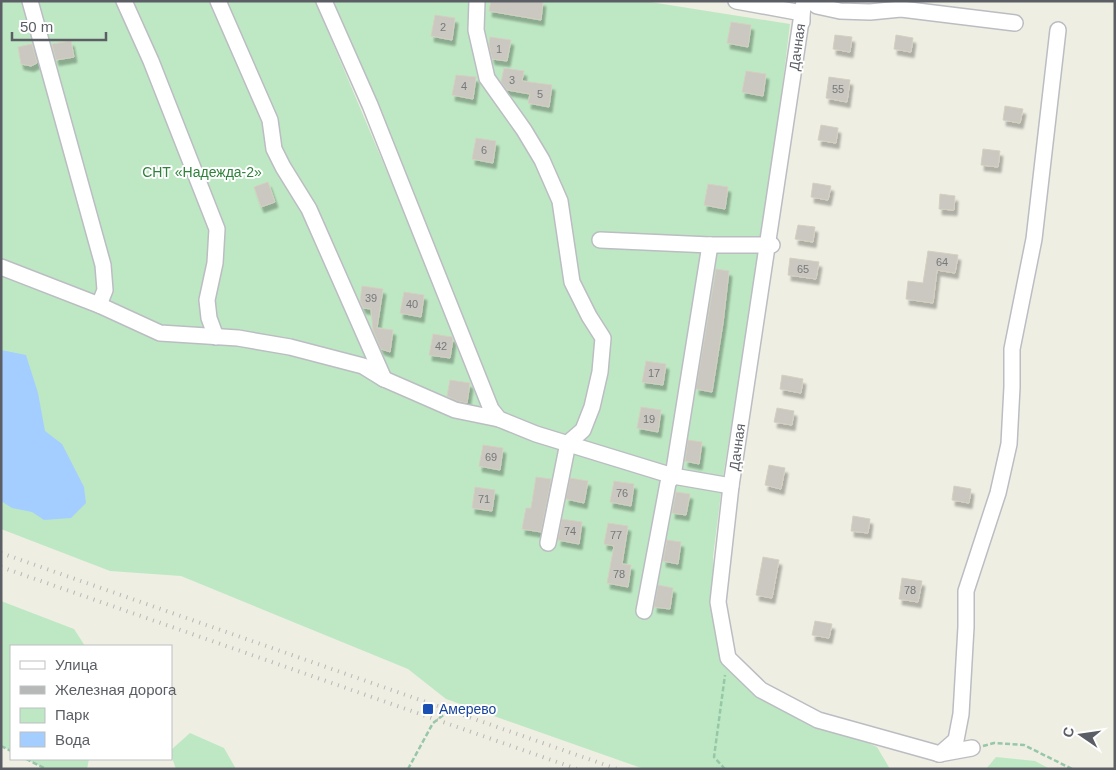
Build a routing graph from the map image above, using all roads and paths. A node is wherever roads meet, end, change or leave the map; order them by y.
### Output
1 (30, 1) edge
2 (124, 1) edge
3 (218, 1) edge
4 (324, 1) edge
5 (477, 1) edge
6 (736, 1) edge
7 (806, 5) edge
8 (1015, 23) dead end
9 (1058, 30) dead end
10 (600, 240) dead end
11 (710, 245) junction
12 (772, 245) junction
13 (1, 267) edge
14 (99, 305) junction
15 (216, 337) junction
16 (384, 379) junction
17 (500, 419) junction
18 (568, 443) junction
19 (673, 476) junction
20 (731, 486) junction
21 (548, 543) dead end
22 (644, 611) dead end
23 (728, 658) junction
24 (453, 707) dead end
25 (972, 748) joint
26 (940, 754) junction
27 (28, 760) edge
28 (46, 769) edge
29 (408, 769) edge
30 (725, 769) edge
31 (1072, 769) edge

1 - 14 street
2 - 15 street
3 - 16 street
4 - 17 street
5 - 18 street
6 - 7 street
7 - 8 street
7 - 12 street
7 - 20 street, Дачная
9 - 26 street
10 - 11 street
11 - 12 street
11 - 19 street
12 - 20 street
13 - 14 street
14 - 15 street
15 - 16 street
16 - 17 street
17 - 18 street
18 - 19 street
18 - 21 street
19 - 20 street
19 - 22 street
20 - 23 street
23 - 26 street
23 - 30 path
24 - 29 path
25 - 26 street
25 - 31 path
27 - 28 path

